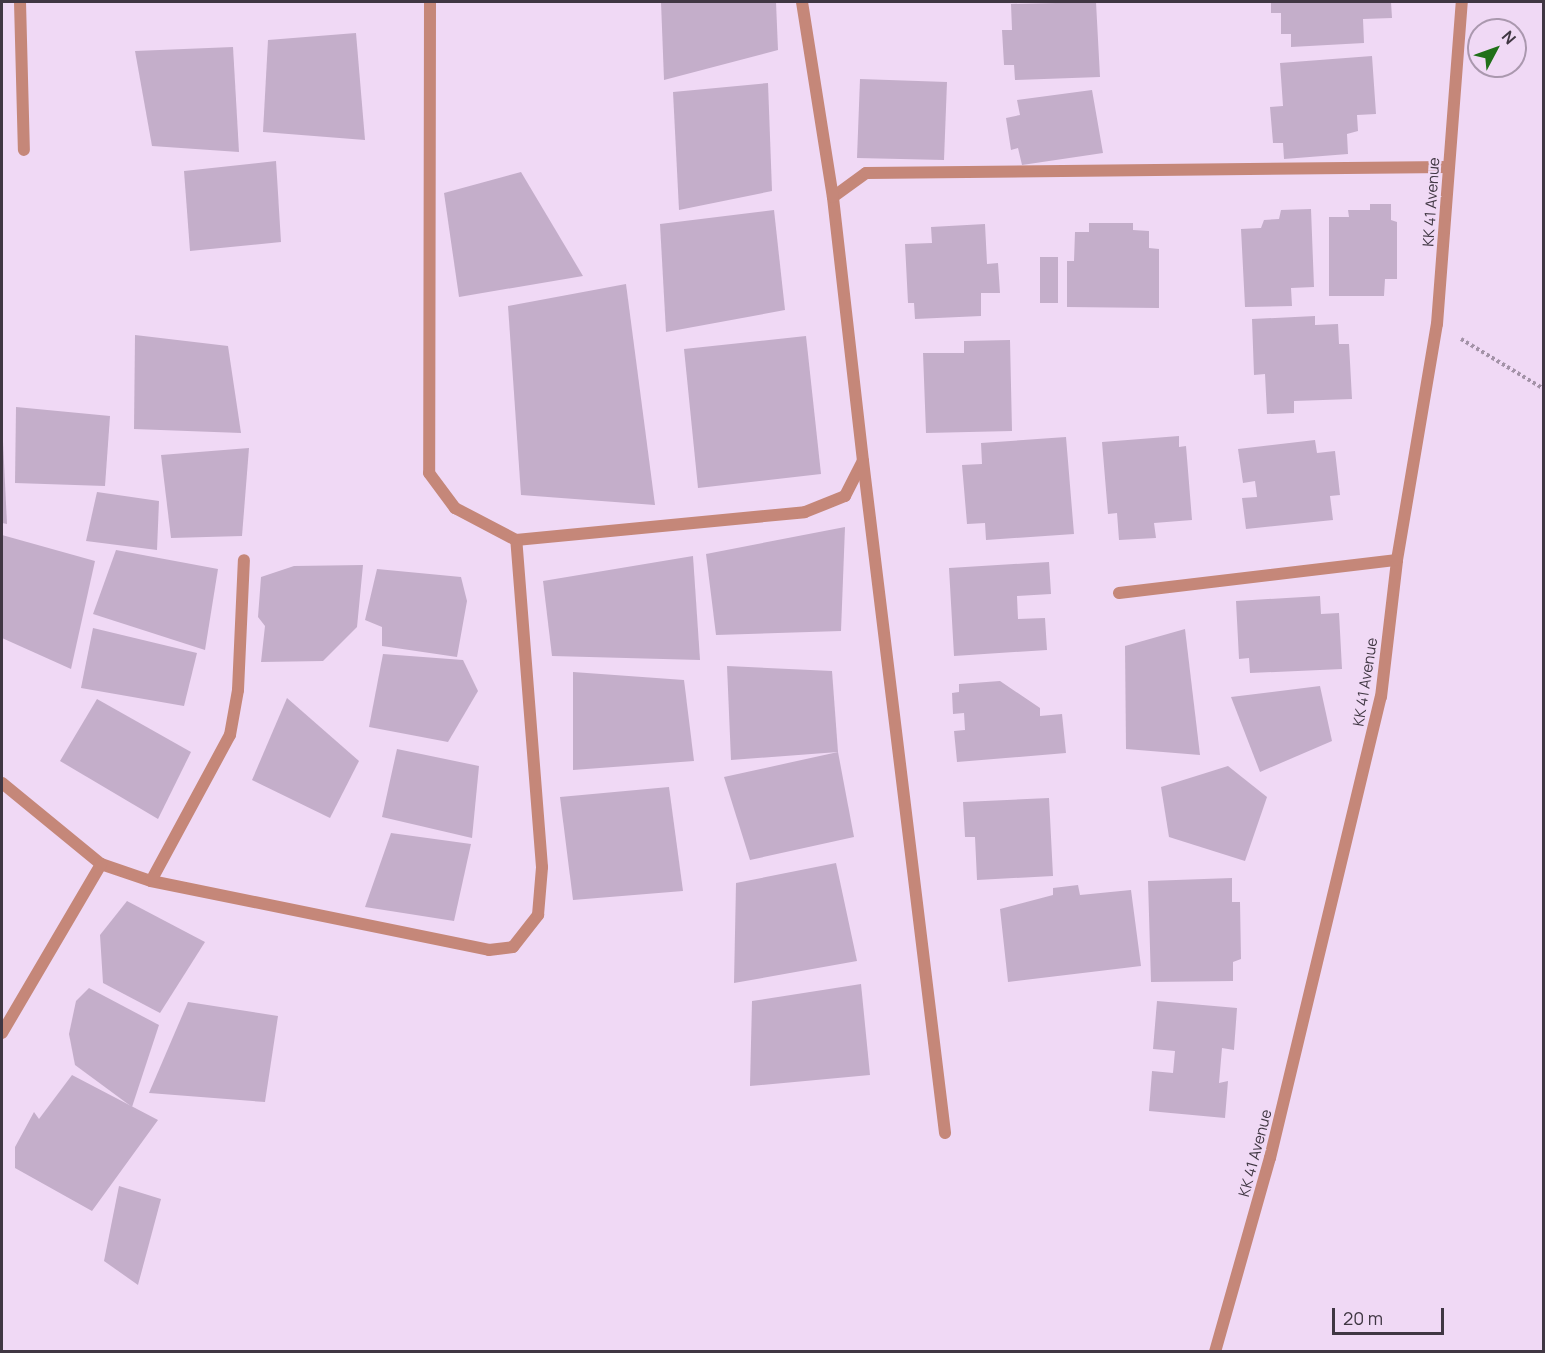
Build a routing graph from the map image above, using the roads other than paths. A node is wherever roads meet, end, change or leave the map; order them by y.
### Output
1 (20, 2) edge
2 (429, 2) edge
3 (802, 2) edge
4 (1462, 2) edge
5 (24, 150) dead end
6 (1448, 167) junction
7 (833, 197) junction
8 (863, 461) junction
9 (516, 540) junction
10 (244, 560) dead end
11 (1397, 560) junction
12 (1119, 593) dead end
13 (2, 783) edge
14 (101, 864) junction
15 (151, 881) junction
16 (2, 1033) edge
17 (945, 1133) dead end
18 (1215, 1352) edge

1 - 5 street
2 - 9 street
3 - 7 street
4 - 6 street, KK 41 Avenue
6 - 7 street
6 - 11 street, KK 41 Avenue
7 - 8 street
8 - 9 street
8 - 17 street
9 - 15 street
10 - 15 street
11 - 12 street
11 - 18 street, KK 41 Avenue
13 - 14 street
14 - 15 street
14 - 16 street

